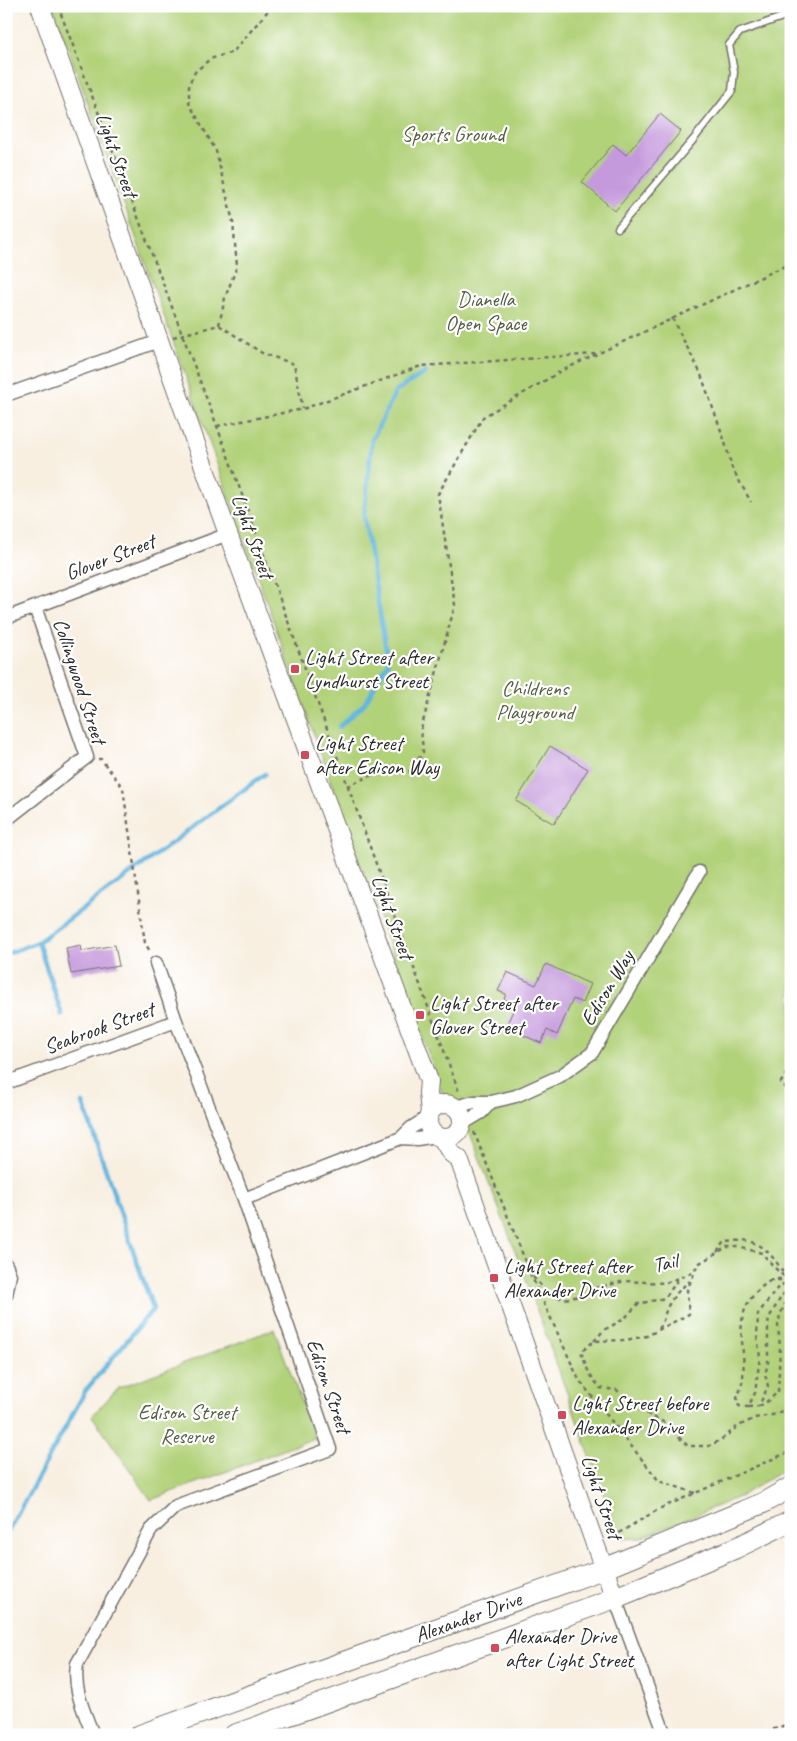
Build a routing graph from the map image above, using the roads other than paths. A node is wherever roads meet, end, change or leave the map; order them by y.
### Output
1 (40, 6) edge
2 (791, 14) edge
3 (618, 228) dead end
4 (159, 341) junction
5 (6, 395) edge
6 (228, 534) junction
7 (35, 607) junction
8 (6, 618) edge
9 (6, 820) edge
10 (699, 872) dead end
11 (156, 963) road end
12 (176, 1021) junction
13 (429, 1081) junction
14 (6, 1083) edge
15 (491, 1102) junction
16 (455, 1105) junction
17 (429, 1114) junction
18 (464, 1125) junction
19 (439, 1137) junction
20 (401, 1138) junction
21 (459, 1159) junction
22 (244, 1199) junction
23 (6, 1265) edge
24 (6, 1295) edge
25 (791, 1487) edge
26 (791, 1521) edge
27 (603, 1569) junction
28 (615, 1598) junction
29 (93, 1735) edge
30 (140, 1735) edge
31 (234, 1735) edge
32 (665, 1735) edge

1 - 4 street, Light Street
2 - 3 lane
4 - 5 street
4 - 6 street, Light Street
6 - 7 street, Glover Street
6 - 13 street, Light Street
7 - 8 street, Glover Street
7 - 9 street, Collingwood Street
10 - 15 street, Edison Way
11 - 12 street, Edison Street
12 - 14 street, Seabrook Street
12 - 22 street, Edison Street
13 - 16 street, Light Street
13 - 17 street, Light Street
15 - 16 street, Edison Way
15 - 18 street, Edison Way
16 - 17 street
16 - 18 street
17 - 19 street
17 - 20 street
18 - 19 street
18 - 21 street, Light Street
19 - 20 street
19 - 21 street, Light Street
20 - 22 street
21 - 27 street, Light Street
22 - 29 street, Edison Street
23 - 24 street
25 - 27 main road, Alexander Drive
26 - 28 main road, Alexander Drive
27 - 28 street, Light Street
27 - 30 main road, Alexander Drive
28 - 31 main road, Alexander Drive
28 - 32 street, Light Street

